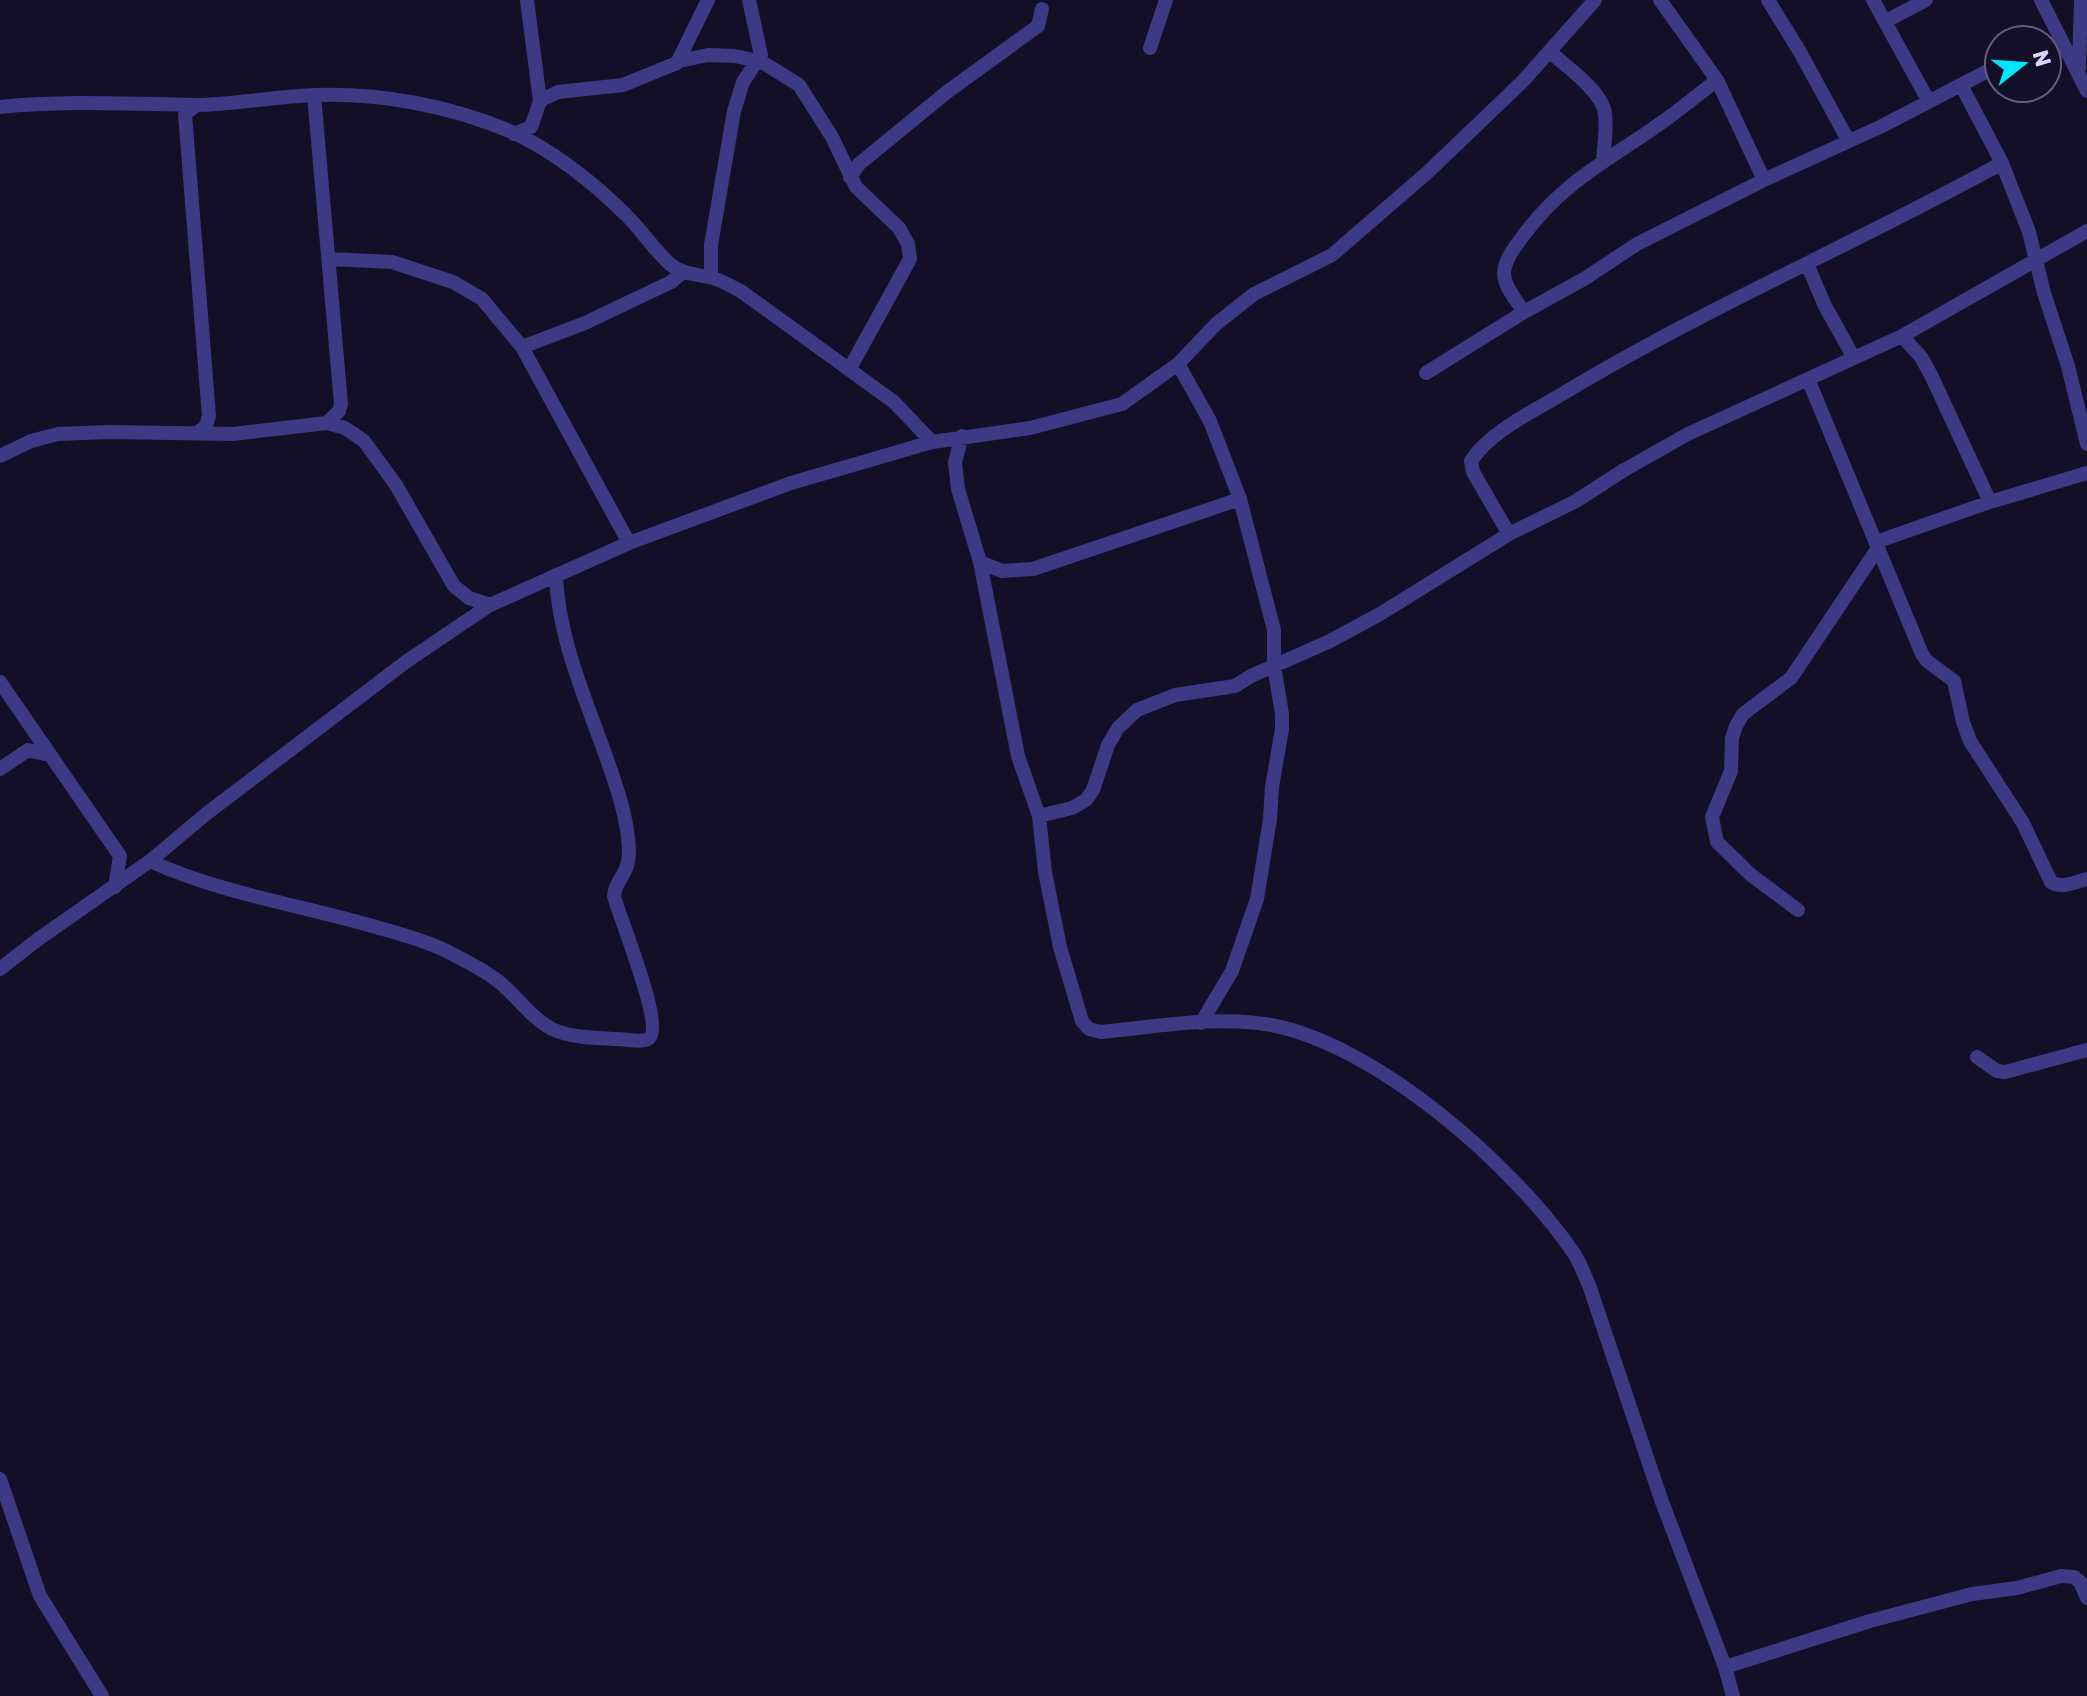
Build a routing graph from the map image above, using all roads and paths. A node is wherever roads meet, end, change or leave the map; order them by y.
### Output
1 (527, 0) edge
2 (708, 0) edge
3 (749, 0) edge
4 (1166, 0) edge
5 (1595, 0) edge
6 (1660, 0) edge
7 (1768, 0) edge
8 (1873, 0) edge
9 (1926, 0) edge
10 (2041, 0) edge
11 (2081, 0) edge
12 (1042, 9) dead end
13 (1886, 21) junction
14 (2049, 24) edge
15 (1150, 48) dead end
16 (2063, 51) edge
17 (1550, 52) junction
18 (679, 61) junction
19 (757, 61) junction
20 (1983, 73) edge
21 (2079, 73) junction
22 (1717, 80) junction
23 (1961, 85) junction
24 (2087, 91) edge
25 (314, 95) junction
26 (1928, 100) junction
27 (540, 101) junction
28 (196, 105) junction
29 (0, 107) edge
30 (514, 134) junction
31 (1848, 140) junction
32 (1603, 160) junction
33 (2002, 163) junction
34 (850, 177) junction
35 (1764, 180) junction
36 (2087, 231) edge
37 (329, 259) junction
38 (2037, 260) junction
39 (1807, 264) junction
40 (683, 272) junction
41 (711, 277) junction
42 (1524, 312) junction
43 (1902, 336) junction
44 (522, 347) junction
45 (1854, 358) junction
46 (1178, 364) junction
47 (850, 368) junction
48 (1426, 373) dead end
49 (1808, 379) junction
50 (327, 423) junction
51 (196, 434) junction
52 (962, 436) junction
53 (932, 442) junction
54 (2087, 444) edge
55 (2, 449) edge
56 (2087, 473) edge
57 (1240, 499) junction
58 (1990, 502) junction
59 (1509, 534) junction
60 (629, 543) junction
61 (1877, 545) junction
62 (980, 562) junction
63 (556, 575) junction
64 (490, 605) junction
65 (1274, 666) junction
66 (0, 682) edge
67 (49, 755) junction
68 (0, 769) edge
69 (1039, 816) junction
70 (120, 856) junction
71 (147, 863) junction
72 (2087, 879) edge
73 (115, 887) junction
74 (1798, 910) dead end
75 (0, 969) edge
76 (1201, 1023) junction
77 (2087, 1050) edge
78 (1977, 1057) dead end
79 (0, 1479) edge
80 (2, 1494) edge
81 (2084, 1582) edge
82 (2087, 1598) edge
83 (1725, 1667) junction
84 (102, 1696) edge
85 (1733, 1696) edge

1 - 27 street
2 - 18 street
3 - 19 street
4 - 15 street
5 - 17 street
6 - 22 street
7 - 31 street
8 - 13 street
9 - 13 street
10 - 14 street
11 - 21 street
12 - 34 street
13 - 26 street
16 - 21 street
17 - 32 street
17 - 46 street
18 - 19 street
18 - 27 street
19 - 34 street
19 - 41 street
20 - 23 street
21 - 24 street
22 - 32 street
22 - 35 street
23 - 26 street
23 - 33 street
25 - 28 street
25 - 30 street
25 - 37 street
26 - 31 street
27 - 30 street
28 - 29 street
28 - 51 street
30 - 40 street
31 - 35 street
32 - 42 street
33 - 38 street
33 - 39 street
34 - 47 street
35 - 42 street
36 - 38 street
37 - 44 street
37 - 50 street
38 - 43 street
38 - 54 street
39 - 45 street
39 - 59 street
40 - 41 street
40 - 44 street
41 - 47 street
42 - 48 street
43 - 45 street
43 - 58 street
44 - 60 street
45 - 49 street
46 - 52 street
46 - 57 street
47 - 53 street
49 - 59 street
49 - 61 street
50 - 51 street
50 - 64 street
51 - 55 street
52 - 53 street
52 - 62 street
53 - 60 street
56 - 58 street
57 - 62 street
57 - 65 street
58 - 61 street
59 - 65 street
60 - 63 street
61 - 72 street
61 - 74 street
62 - 69 street
63 - 64 street
63 - 71 street
64 - 71 street
65 - 69 street
65 - 76 street
66 - 67 street
67 - 68 street
67 - 70 street
69 - 76 street
70 - 71 street
70 - 73 street
71 - 73 street
73 - 75 street
76 - 83 street
77 - 78 street
79 - 80 street
80 - 84 street
81 - 82 street
81 - 83 street
83 - 85 street

